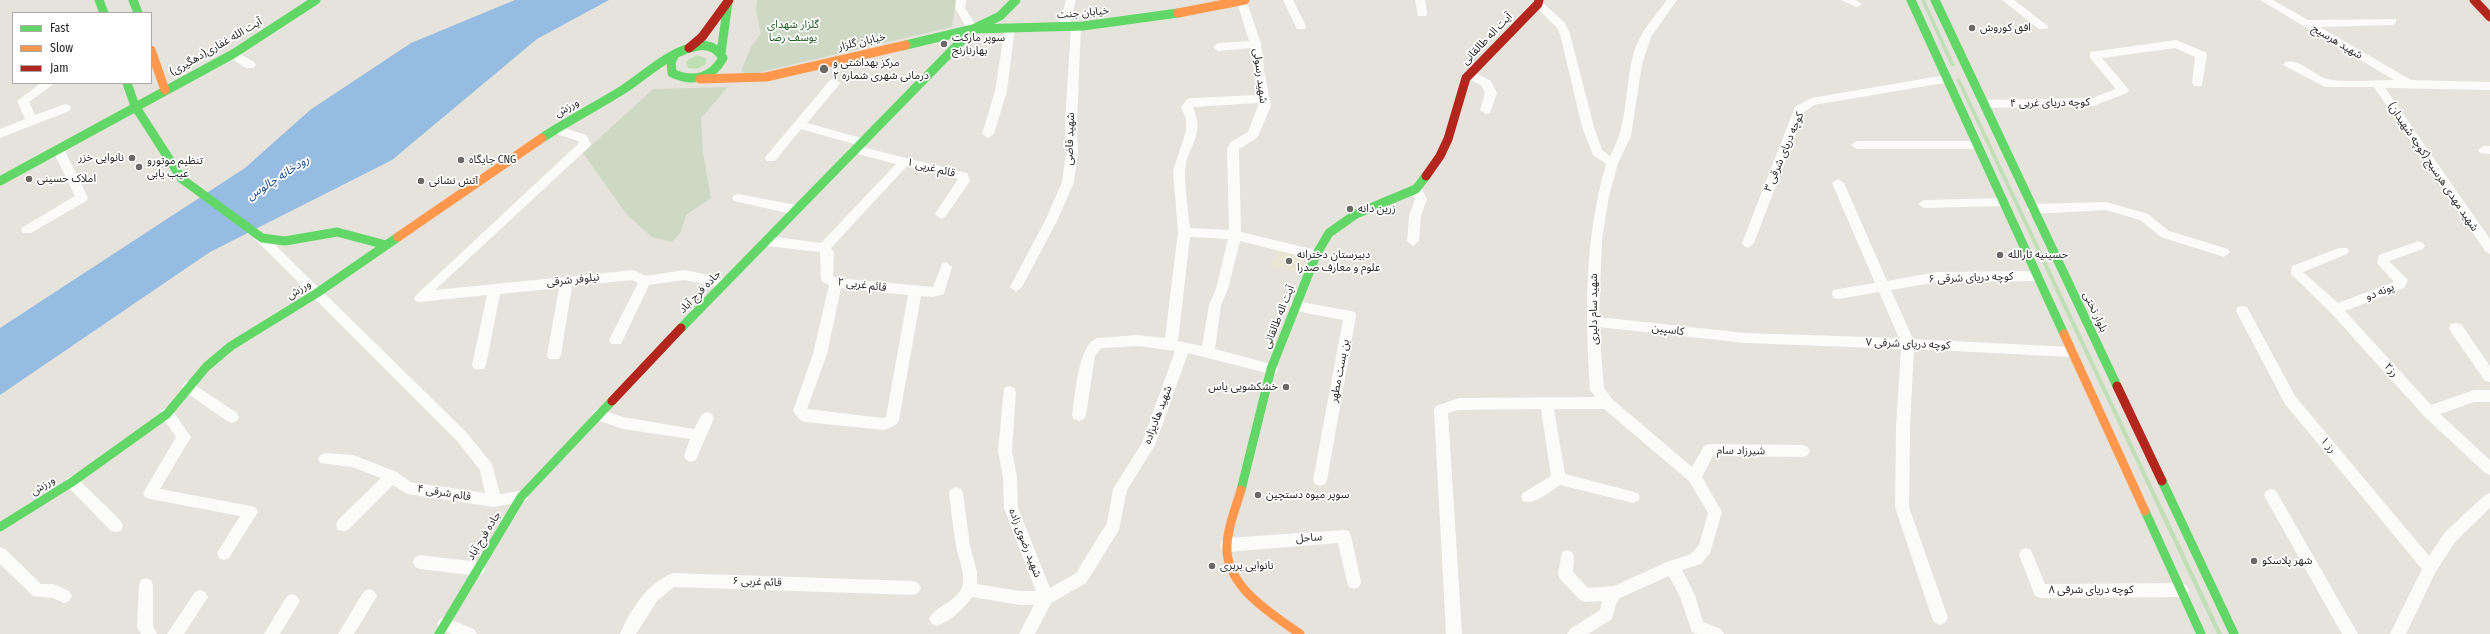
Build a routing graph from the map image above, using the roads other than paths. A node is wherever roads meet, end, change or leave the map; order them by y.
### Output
1 (99, 0) edge
2 (133, 0) edge
3 (316, 0) edge
4 (961, 0) edge
5 (1016, 0) edge
6 (1071, 0) edge
7 (1288, 0) edge
8 (1420, 0) edge
9 (1672, 0) edge
10 (1846, 0) edge
11 (1910, 0) edge
12 (1935, 0) edge
13 (2007, 0) edge
14 (2265, 0) edge
15 (2474, 0) edge
16 (729, 1) edge
17 (1244, 1) edge
18 (1539, 2) edge
19 (1857, 4) dead end
20 (104, 12) edge
21 (138, 12) edge
22 (1422, 14) dead end
23 (2490, 17) edge
24 (2392, 21) dead end
25 (2306, 24) junction
26 (1301, 26) dead end
27 (2043, 26) dead end
28 (1010, 27) junction
29 (1070, 27) junction
30 (972, 29) junction
31 (1256, 44) junction
32 (689, 48) junction
33 (1218, 48) dead end
34 (152, 53) edge
35 (721, 53) junction
36 (233, 54) junction
37 (674, 56) junction
38 (722, 63) junction
39 (250, 65) dead end
40 (2289, 65) dead end
41 (1968, 71) junction
42 (1470, 74) junction
43 (1945, 75) junction
44 (734, 79) junction
45 (689, 80) junction
46 (670, 81) dead end
47 (834, 83) dead end
48 (2198, 83) dead end
49 (48, 84) edge
50 (127, 84) edge
51 (647, 84) dead end
52 (2376, 84) junction
53 (2409, 84) junction
54 (2490, 86) edge
55 (166, 90) junction
56 (624, 90) junction
57 (1263, 99) junction
58 (1983, 104) junction
59 (135, 106) junction
60 (65, 108) dead end
61 (1486, 110) dead end
62 (32, 121) junction
63 (800, 125) junction
64 (555, 130) junction
65 (0, 134) edge
66 (988, 134) dead end
67 (858, 145) junction
68 (1857, 145) dead end
69 (1977, 146) junction
70 (58, 149) junction
71 (771, 158) dead end
72 (905, 162) junction
73 (1612, 163) junction
74 (0, 181) edge
75 (1838, 183) dead end
76 (1416, 189) junction
77 (738, 198) dead end
78 (2002, 202) junction
79 (1924, 204) dead end
80 (2032, 209) junction
81 (796, 210) junction
82 (942, 214) dead end
83 (27, 230) dead end
84 (1184, 232) junction
85 (1235, 234) junction
86 (260, 237) junction
87 (2486, 238) edge
88 (766, 240) junction
89 (1413, 241) dead end
90 (1748, 243) dead end
91 (386, 245) junction
92 (2419, 246) dead end
93 (824, 248) junction
94 (2490, 249) edge
95 (2343, 251) dead end
96 (2224, 252) dead end
97 (1316, 255) junction
98 (946, 267) dead end
99 (2036, 276) junction
100 (566, 280) junction
101 (645, 281) junction
102 (724, 283) junction
103 (836, 283) junction
104 (1883, 286) junction
105 (1016, 287) dead end
106 (495, 289) junction
107 (915, 291) junction
108 (317, 293) junction
109 (1838, 294) dead end
110 (1296, 306) junction
111 (2336, 309) junction
112 (2242, 311) dead end
113 (1592, 321) junction
114 (2456, 328) dead end
115 (1745, 338) joint
116 (616, 340) dead end
117 (1908, 343) junction
118 (1177, 346) junction
119 (1208, 352) junction
120 (2071, 352) junction
121 (554, 356) dead end
122 (479, 365) dead end
123 (1271, 368) junction
124 (2490, 377) edge
125 (189, 387) junction
126 (1009, 392) dead end
127 (2490, 396) edge
128 (1607, 403) junction
129 (1547, 405) junction
130 (2429, 412) junction
131 (167, 414) junction
132 (598, 415) junction
133 (1079, 415) dead end
134 (232, 416) dead end
135 (707, 418) dead end
136 (698, 435) junction
137 (1803, 451) dead end
138 (691, 456) dead end
139 (325, 458) dead end
140 (2490, 469) edge
141 (392, 476) junction
142 (1694, 477) junction
143 (1559, 479) junction
144 (1320, 480) dead end
145 (72, 482) junction
146 (956, 493) dead end
147 (2271, 495) dead end
148 (521, 497) junction
149 (1528, 497) dead end
150 (1633, 497) dead end
151 (2490, 499) edge
152 (494, 501) junction
153 (343, 525) dead end
154 (116, 526) dead end
155 (0, 527) edge
156 (1227, 545) junction
157 (224, 553) dead end
158 (0, 554) edge
159 (2026, 555) dead end
160 (1567, 557) dead end
161 (420, 562) dead end
162 (1672, 568) junction
163 (2430, 568) junction
164 (478, 569) junction
165 (1354, 582) dead end
166 (146, 585) dead end
167 (913, 588) dead end
168 (969, 590) junction
169 (2180, 590) junction
170 (1615, 593) junction
171 (64, 596) dead end
172 (369, 596) dead end
173 (200, 597) dead end
174 (1046, 598) junction
175 (292, 601) dead end
176 (1940, 618) dead end
177 (937, 619) dead end
178 (442, 629) edge
179 (149, 634) edge
180 (175, 634) edge
181 (272, 634) edge
182 (346, 634) edge
183 (469, 634) edge
184 (628, 634) edge
185 (1027, 634) edge
186 (1300, 634) edge
187 (1454, 634) edge
188 (1575, 634) edge
189 (1716, 634) edge
190 (2200, 634) edge
191 (2234, 634) edge
192 (2350, 634) edge
193 (2398, 634) edge

1 - 20 street
2 - 21 street
3 - 36 street, آیت الله غفاری(دهگیری)
4 - 30 street
5 - 30 street, جاده فرج آباد
6 - 29 street, شهید قاضی
7 - 26 street
8 - 22 street
9 - 73 street, شهید سام دلیری
10 - 19 street
11 - 43 street
12 - 41 street, بلوار تختی
13 - 27 street
14 - 25 street, شهید هرسیج
15 - 23 street
16 - 32 street
16 - 35 street
17 - 29 street, خیابان جنت
17 - 31 street, شهید رسولی
18 - 42 street, آیت اله طالقانی
18 - 73 street
24 - 25 street
25 - 53 street, شهید هرسیج
28 - 29 street, خیابان جنت
28 - 30 street, خیابان جنت
28 - 66 street
29 - 105 street, شهید قاضی
30 - 44 street, خیابان گلزار
30 - 67 street, جاده فرج آباد
31 - 33 street
31 - 57 street, شهید رسولی
32 - 35 street
32 - 37 street
34 - 55 street
35 - 38 street
36 - 39 street
36 - 55 street, آیت الله غفاری(دهگیری)
37 - 45 street
37 - 56 street
38 - 44 street
38 - 45 street
40 - 52 street, شهید هرسیج
41 - 43 street
41 - 58 street, بلوار تختی
42 - 61 street
42 - 76 street, آیت اله طالقانی
43 - 69 street
43 - 90 street, کوچه دریای شرقی ۳
44 - 45 street, خیابان گلزار
45 - 46 street
47 - 63 street
48 - 58 street, کوچه دریای غربی ۴
49 - 62 street
50 - 59 street
51 - 56 street
52 - 53 street, شهید هرسیج
52 - 87 street, شهید مهدی هرسیج (کوچه شهیدان)
53 - 54 street, شهید هرسیج
55 - 59 street, آیت الله غفاری(دهگیری)
56 - 64 street, ورزش
57 - 84 street, شهید هادیزاده
57 - 85 street, شهید رسولی
58 - 80 street, بلوار تختی
59 - 70 street, آیت الله غفاری(دهگیری)
59 - 86 street
60 - 62 street
62 - 65 street
63 - 67 street, قائم غربی ۱
63 - 71 street
64 - 91 street, ورزش
64 - 106 street, نیلوفر شرقی
67 - 72 street, قائم غربی ۱
67 - 81 street, جاده فرج آباد
68 - 69 street
69 - 78 street
70 - 74 street, آیت الله غفاری(دهگیری)
70 - 83 street
72 - 82 street, قائم غربی ۱
72 - 93 street
73 - 113 street, شهید سام دلیری
75 - 104 street
76 - 89 street
76 - 97 street, آیت اله طالقانی
77 - 81 street
78 - 79 street
78 - 99 street
80 - 96 street
80 - 191 street, بلوار تختی
81 - 88 street, جاده فرج آباد
84 - 85 street
84 - 118 street, شهید هادیزاده
85 - 97 street
85 - 119 street
86 - 91 street
86 - 108 street
87 - 94 street, شهید مهدی هرسیج (کوچه شهیدان)
88 - 93 street
88 - 102 street, جاده فرج آباد
91 - 108 street, ورزش
92 - 111 street, پونه دو
93 - 103 street, قائم غربی ۲
95 - 111 street, رز۲
97 - 110 street, آیت اله طالقانی
98 - 107 street, قائم غربی ۲
99 - 104 street, کوچه دریای شرقی ۶
99 - 120 street
100 - 101 street, نیلوفر شرقی
100 - 106 street, نیلوفر شرقی
100 - 121 street
101 - 102 street, نیلوفر شرقی
101 - 116 street
102 - 132 street, جاده فرج آباد
103 - 107 street, قائم غربی ۲
103 - 107 street
104 - 109 street, کوچه دریای شرقی ۶
104 - 117 street
106 - 122 street
108 - 125 street, ورزش
108 - 152 street
110 - 123 street, آیت اله طالقانی
110 - 144 street, بن بست مطهر
111 - 130 street, رز۲
112 - 163 street, رز ۱
113 - 115 street, کاسپين
113 - 128 street, شهید سام دلیری
114 - 124 street
115 - 117 street, کوچه دریای شرقی ۷
117 - 120 street, کوچه دریای شرقی ۷
117 - 176 street
118 - 119 street
118 - 133 street
118 - 174 street, شهید هادیزاده
119 - 123 street
120 - 169 street
123 - 156 street, آیت اله طالقانی
125 - 131 street, ورزش
125 - 134 street
126 - 174 street, شهید رضوی زاده
127 - 130 street
128 - 129 street
128 - 142 street, شهید سام دلیری
129 - 143 street
129 - 187 street
130 - 140 street, رز۲
131 - 145 street, ورزش
131 - 157 street
132 - 136 street
132 - 148 street, جاده فرج آباد
135 - 136 street
136 - 138 street
137 - 142 street, شیرزاد سام
139 - 141 street, قائم شرقی ۴
141 - 152 street, قائم شرقی ۴
141 - 153 street
142 - 162 street, شهید سام دلیری
143 - 149 street
143 - 150 street
145 - 154 street
145 - 155 street, ورزش
146 - 168 street
147 - 192 street
148 - 152 street, قائم شرقی ۴
148 - 164 street, جاده فرج آباد
151 - 163 street
156 - 165 street, ساحل
156 - 186 street, آیت اله طالقانی
158 - 171 street
159 - 169 street, کوچه دریای شرقی ۸
160 - 170 street, شهید سام دلیری
161 - 164 street
162 - 170 street, شهید سام دلیری
162 - 189 street
163 - 193 street
164 - 178 street, جاده فرج آباد
166 - 179 street
167 - 184 street, قائم غربی ۶
168 - 174 street
168 - 177 street
169 - 190 street
170 - 188 street
172 - 182 street
173 - 180 street
174 - 185 street
175 - 181 street
178 - 183 street

